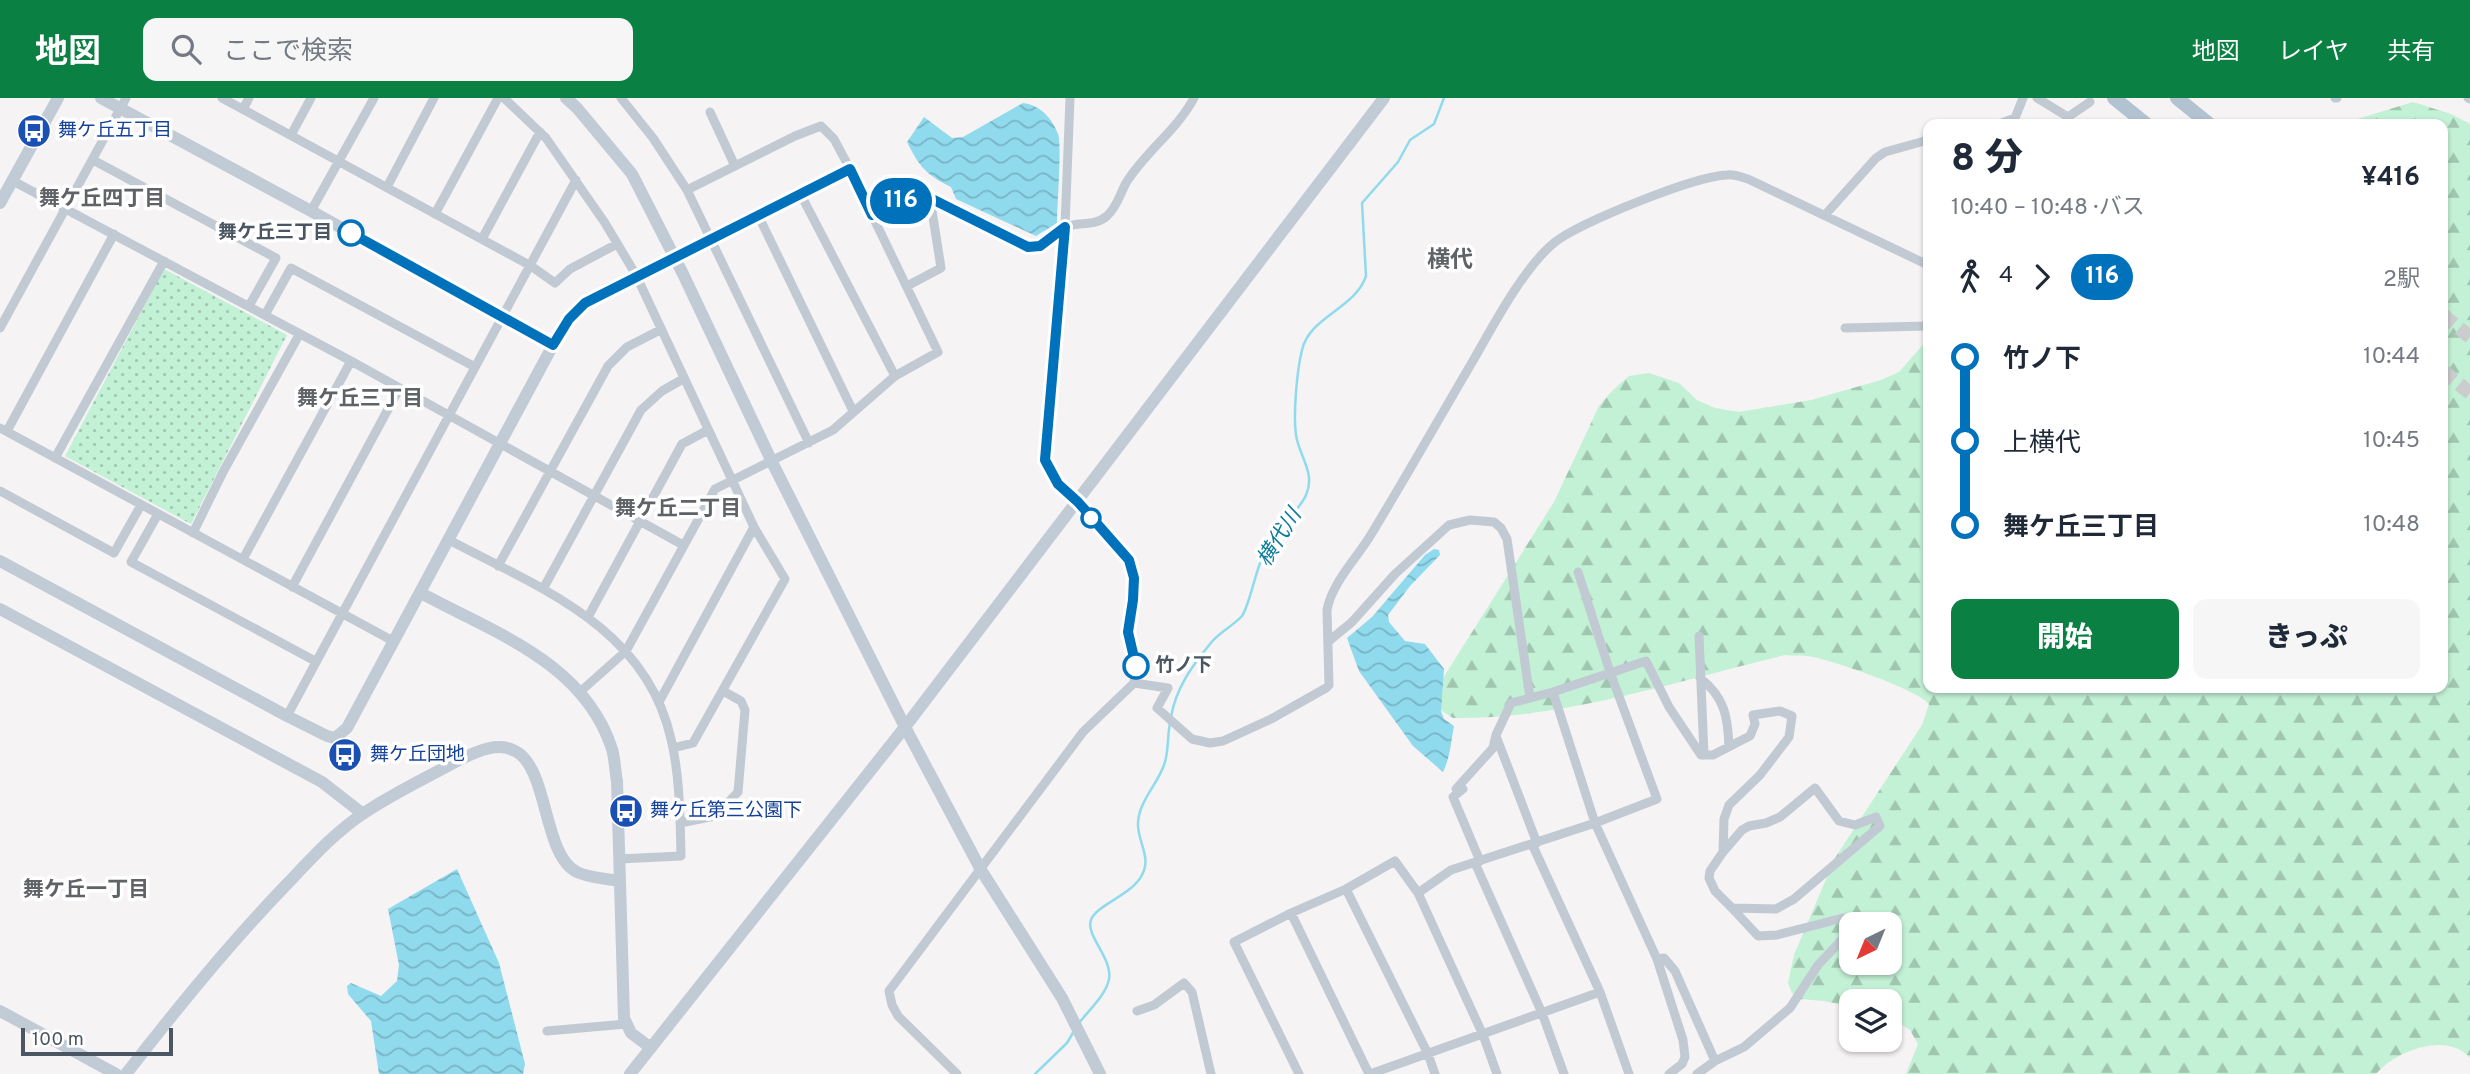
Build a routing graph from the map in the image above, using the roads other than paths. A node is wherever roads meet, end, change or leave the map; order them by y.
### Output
1 (58, 98) edge
2 (101, 98) edge
3 (222, 98) edge
4 (249, 98) edge
5 (311, 98) edge
6 (374, 98) edge
7 (435, 98) edge
8 (498, 98) edge
9 (504, 98) edge
10 (566, 98) edge
11 (621, 98) edge
12 (1070, 98) edge
13 (1194, 98) edge
14 (1384, 98) edge
15 (2023, 98) edge
16 (2037, 98) edge
17 (2114, 98) edge
18 (2177, 98) edge
19 (2090, 102) dead end
20 (123, 103) edge
21 (243, 109) junction
22 (710, 112) dead end
23 (2012, 119) edge
24 (2140, 119) edge
25 (2203, 119) edge
26 (540, 132) junction
27 (291, 135) junction
28 (1923, 141) edge
29 (93, 160) junction
30 (339, 161) junction
31 (736, 166) junction
32 (850, 169) junction
33 (576, 180) junction
34 (13, 181) junction
35 (387, 187) junction
36 (687, 190) junction
37 (800, 193) junction
38 (930, 198) junction
39 (0, 203) edge
40 (66, 208) junction
41 (311, 211) junction
42 (435, 214) junction
43 (758, 215) junction
44 (872, 215) junction
45 (1825, 215) junction
46 (1065, 227) junction
47 (114, 234) junction
48 (482, 239) junction
49 (708, 240) junction
50 (617, 243) junction
51 (164, 261) junction
52 (1923, 263) edge
53 (531, 266) junction
54 (636, 275) junction
55 (906, 286) junction
56 (249, 306) junction
57 (265, 315) junction
58 (502, 317) junction
59 (1923, 326) edge
60 (0, 328) edge
61 (1845, 328) dead end
62 (660, 330) junction
63 (299, 335) junction
64 (553, 345) junction
65 (351, 361) junction
66 (475, 368) junction
67 (895, 376) junction
68 (683, 379) junction
69 (399, 389) junction
70 (853, 411) junction
71 (448, 415) junction
72 (3, 429) edge
73 (708, 430) junction
74 (500, 443) junction
75 (809, 443) junction
76 (55, 458) junction
77 (772, 462) junction
78 (550, 471) junction
79 (732, 480) junction
80 (0, 491) edge
81 (594, 496) junction
82 (1078, 502) junction
83 (141, 505) junction
84 (158, 514) junction
85 (639, 521) junction
86 (754, 527) junction
87 (194, 533) junction
88 (449, 540) junction
89 (683, 545) junction
90 (243, 559) junction
91 (0, 561) edge
92 (498, 566) junction
93 (1578, 572) dead end
94 (292, 587) junction
95 (542, 589) junction
96 (421, 593) junction
97 (0, 609) edge
98 (342, 614) junction
99 (588, 617) junction
100 (1699, 636) dead end
101 (393, 641) junction
102 (1329, 641) junction
103 (626, 651) junction
104 (315, 661) junction
105 (1611, 672) junction
106 (1700, 678) junction
107 (1134, 683) junction
108 (581, 691) junction
109 (723, 691) junction
110 (1553, 692) junction
111 (1530, 698) junction
112 (659, 702) junction
113 (287, 716) junction
114 (905, 727) junction
115 (1496, 735) junction
116 (1729, 747) junction
117 (673, 748) junction
118 (1704, 755) junction
119 (363, 814) junction
120 (680, 823) junction
121 (1595, 823) junction
122 (1535, 843) junction
123 (1723, 852) junction
124 (619, 859) junction
125 (1477, 862) junction
126 (981, 870) junction
127 (618, 881) junction
128 (1346, 889) junction
129 (1418, 893) junction
130 (1732, 908) junction
131 (1291, 913) junction
132 (1839, 919) edge
133 (1839, 941) edge
134 (1657, 959) junction
135 (1600, 992) junction
136 (0, 1011) edge
137 (1137, 1011) dead end
138 (1542, 1013) junction
139 (626, 1024) junction
140 (547, 1031) dead end
141 (1483, 1035) junction
142 (650, 1048) junction
143 (1428, 1054) junction
144 (1715, 1060) junction
145 (116, 1074) edge
146 (126, 1074) edge
147 (630, 1074) edge
148 (957, 1074) edge
149 (1100, 1074) edge
150 (1211, 1074) edge
151 (1299, 1074) edge
152 (1369, 1074) edge
153 (1435, 1074) edge
154 (1497, 1074) edge
155 (1564, 1074) edge
156 (1629, 1074) edge
157 (1669, 1074) edge
158 (1697, 1074) edge

1 - 34 street
2 - 20 street
3 - 21 street
4 - 21 street
5 - 27 street
6 - 30 street
7 - 35 street
8 - 42 street
9 - 26 street
10 - 77 street
11 - 36 street
12 - 46 street
13 - 46 street
14 - 82 street
15 - 23 street
16 - 19 street
17 - 24 main road
18 - 25 main road
20 - 29 street
20 - 41 street
21 - 27 street
22 - 31 street
26 - 33 street
26 - 48 street
27 - 30 street
28 - 45 street
29 - 40 street
29 - 56 street
30 - 35 street
30 - 41 street
31 - 32 street
31 - 36 street
32 - 37 street
32 - 44 street
33 - 50 street
33 - 53 street
34 - 39 street
34 - 40 street
35 - 42 street
36 - 49 street
37 - 43 street
37 - 67 street
38 - 44 street
38 - 46 street
38 - 55 street
40 - 47 street
40 - 60 street
41 - 58 street
42 - 48 street
43 - 49 street
43 - 70 street
44 - 55 street
45 - 52 street
45 - 102 street
46 - 82 street
47 - 51 street
47 - 72 street
48 - 53 street
49 - 54 street, bridge
49 - 75 street
50 - 53 street
50 - 54 street
51 - 56 street
51 - 76 street
53 - 58 street
54 - 62 street
54 - 64 street
55 - 67 street
56 - 57 street
57 - 63 street
57 - 66 street
58 - 64 street
58 - 66 street
59 - 61 street
62 - 68 street
62 - 78 street
63 - 65 street
63 - 87 street
64 - 74 street
65 - 69 street
65 - 90 street
66 - 71 street
67 - 70 street
68 - 73 street
68 - 81 street
69 - 71 street
69 - 94 street
70 - 75 street
71 - 74 street
71 - 98 street
72 - 76 street
73 - 79 street
73 - 85 street
74 - 78 street
74 - 88 street
75 - 77 street
76 - 83 street
77 - 79 street
77 - 114 street
78 - 81 street
78 - 92 street
79 - 86 street
79 - 89 street
80 - 83 street
81 - 85 street
81 - 95 street
82 - 107 street
82 - 114 street
83 - 84 street
84 - 87 street
84 - 104 street
85 - 89 street
85 - 99 street
86 - 109 street
86 - 112 street
87 - 90 street
88 - 92 street
88 - 96 street
89 - 103 street
90 - 94 street
91 - 113 street
92 - 95 street
93 - 105 street
94 - 98 street
95 - 99 street
96 - 101 street
96 - 108 street
97 - 119 street
98 - 101 street
98 - 104 street
99 - 103 street
100 - 106 street
101 - 113 street
102 - 107 street
102 - 111 street
103 - 108 street
103 - 112 street
104 - 113 street
105 - 110 street
105 - 118 street
105 - 121 street
106 - 116 street
106 - 118 street
107 - 126 street
108 - 124 street
109 - 117 street
109 - 120 street
110 - 111 street
110 - 121 street
111 - 115 street
112 - 117 street
114 - 126 street
114 - 142 street
115 - 122 street
115 - 125 street
116 - 118 street
116 - 123 street
117 - 120 street
119 - 127 street
119 - 146 street
120 - 124 street
121 - 122 street
121 - 134 street
122 - 125 street
122 - 135 street
123 - 130 street
123 - 130 street
124 - 127 street
125 - 129 street
125 - 138 street
126 - 148 street
126 - 149 street
127 - 139 street
128 - 129 street
128 - 131 street
128 - 143 street
129 - 141 street
130 - 132 street
131 - 151 street
131 - 152 street
133 - 144 street
134 - 144 street
134 - 157 street
135 - 138 street
135 - 156 street
136 - 145 street
137 - 150 street
138 - 141 street
138 - 155 street
139 - 140 street
139 - 142 street
141 - 143 street
141 - 154 street
142 - 147 street
143 - 152 street
143 - 153 street
144 - 158 street

